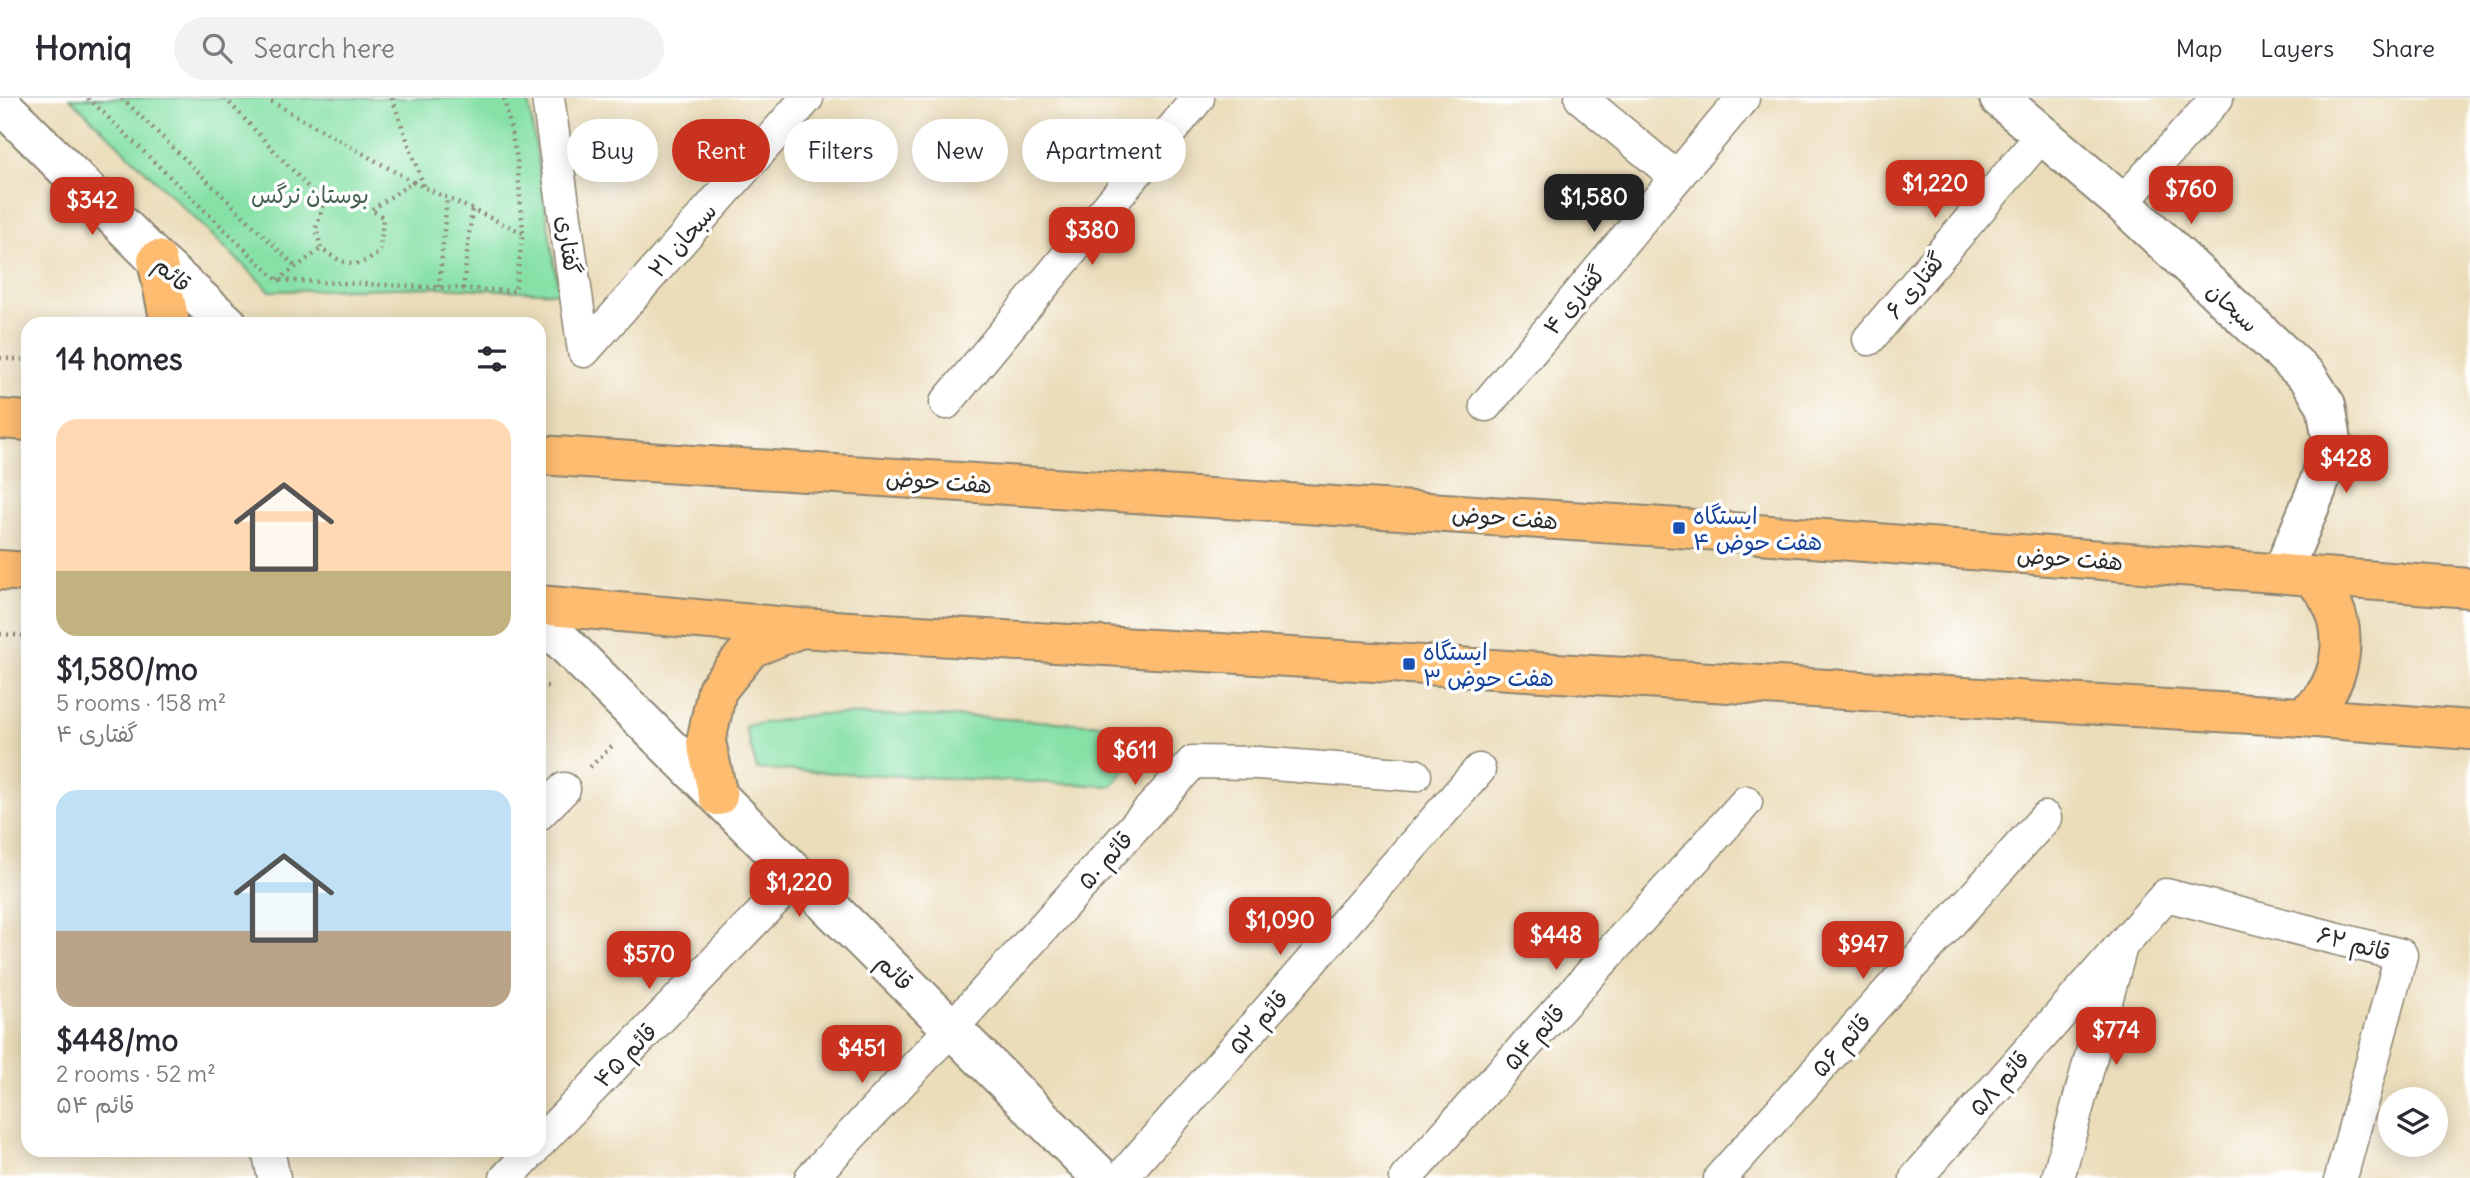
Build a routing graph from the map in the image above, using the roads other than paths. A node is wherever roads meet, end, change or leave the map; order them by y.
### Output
1 (548, 98) edge
2 (807, 98) edge
3 (1198, 98) edge
4 (1581, 98) edge
5 (1743, 98) edge
6 (1999, 98) edge
7 (2217, 98) edge
8 (0, 103) edge
9 (2042, 135) junction
10 (1676, 177) junction
11 (2122, 203) junction
12 (157, 260) junction
13 (169, 317) edge
14 (220, 317) edge
15 (1869, 339) dead end
16 (584, 351) joint
17 (946, 403) dead end
18 (1486, 405) dead end
19 (0, 419) edge
20 (21, 420) edge
21 (546, 454) edge
22 (0, 570) edge
23 (21, 572) edge
24 (2296, 575) junction
25 (2470, 588) edge
26 (546, 607) edge
27 (546, 625) edge
28 (800, 628) junction
29 (2302, 717) junction
30 (2470, 730) edge
31 (1479, 771) dead end
32 (1415, 775) dead end
33 (564, 789) road end
34 (718, 796) junction
35 (1746, 802) dead end
36 (546, 807) edge
37 (2045, 818) dead end
38 (797, 876) junction
39 (2166, 895) joint
40 (2122, 942) junction
41 (951, 1028) junction
42 (546, 1136) edge
43 (270, 1157) edge
44 (526, 1157) edge
45 (274, 1178) edge
46 (506, 1178) edge
47 (811, 1178) edge
48 (1102, 1178) edge
49 (1121, 1178) edge
50 (1406, 1178) edge
51 (1720, 1178) edge
52 (1916, 1178) edge
53 (2058, 1178) edge
54 (2342, 1178) edge

1 - 16 street, گفتاری
2 - 16 street, سبحان ۲۱
3 - 17 street
4 - 10 street
5 - 10 street, گفتاری ۴
6 - 9 street, سبحان
7 - 11 street
8 - 12 street, قائم
9 - 11 street, سبحان
9 - 15 street, گفتاری ۶
10 - 18 street, گفتاری ۴
11 - 24 street, سبحان
12 - 13 highway
12 - 14 street, قائم
19 - 20 highway
21 - 24 highway, هفت حوض
22 - 23 highway
24 - 25 highway, هفت حوض
24 - 29 highway
26 - 28 highway
27 - 34 street, قائم
28 - 29 highway
28 - 34 highway
29 - 30 highway
31 - 49 street, قائم ۵۲
32 - 41 street, قائم ۵۰
33 - 36 street
34 - 38 street, قائم
35 - 50 street, قائم ۵۴
37 - 51 street, قائم ۵۶
38 - 41 street, قائم
38 - 42 street, قائم ۴۵
39 - 40 street, قائم ۵۸
39 - 54 street, قائم ۶۲
40 - 52 street, قائم ۵۸
40 - 53 street
41 - 47 street
41 - 48 street, قائم
43 - 45 street
44 - 46 street

